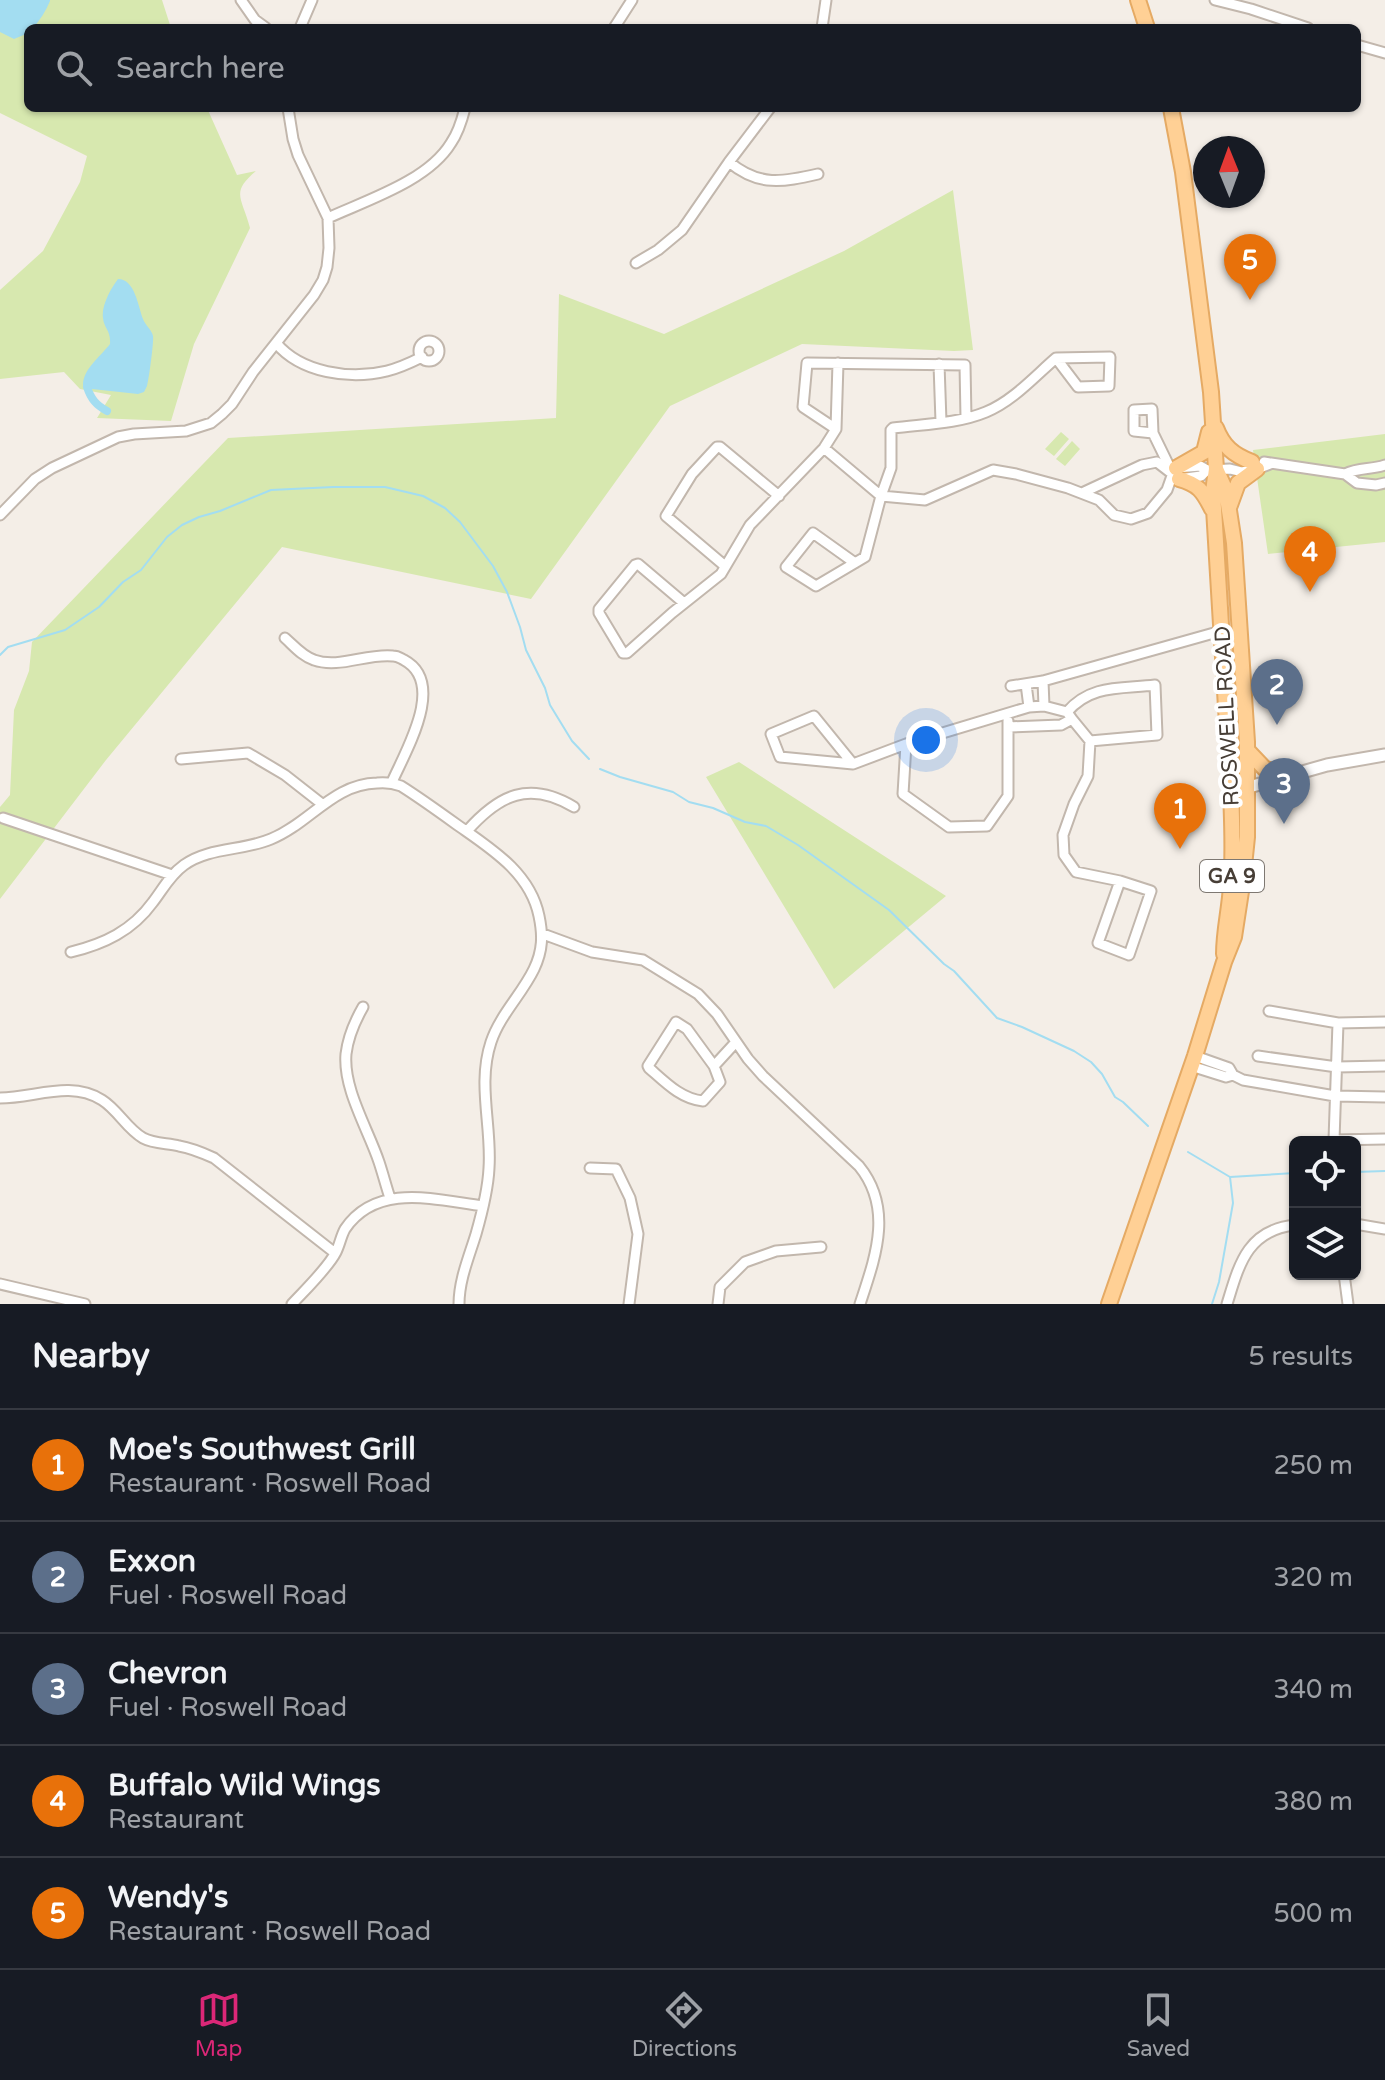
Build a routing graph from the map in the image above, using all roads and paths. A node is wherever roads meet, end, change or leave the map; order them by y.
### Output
1 (241, 0) edge
2 (312, 0) edge
3 (632, 0) edge
4 (826, 0) edge
5 (1138, 0) edge
6 (1215, 0) edge
7 (260, 24) edge
8 (302, 24) edge
9 (617, 24) edge
10 (823, 24) edge
11 (1146, 24) edge
12 (1296, 24) edge
13 (1361, 46) edge
14 (1385, 53) edge
15 (289, 112) edge
16 (464, 112) edge
17 (767, 112) edge
18 (1172, 112) edge
19 (729, 162) junction
20 (818, 174) dead end
21 (328, 218) junction
22 (636, 263) dead end
23 (276, 343) junction
24 (422, 357) dead end
25 (1056, 358) junction
26 (838, 363) junction
27 (939, 364) junction
28 (966, 418) junction
29 (1212, 420) junction
30 (941, 422) junction
31 (836, 429) junction
32 (1153, 433) dead end
33 (824, 448) junction
34 (1259, 465) junction
35 (1385, 465) edge
36 (1218, 469) junction
37 (1176, 473) junction
38 (1345, 474) junction
39 (1385, 483) edge
40 (1082, 493) junction
41 (779, 496) junction
42 (881, 496) junction
43 (1222, 511) junction
44 (0, 515) edge
45 (855, 563) junction
46 (725, 566) junction
47 (684, 603) junction
48 (1221, 631) junction
49 (285, 638) dead end
50 (1043, 681) junction
51 (1026, 684) junction
52 (1011, 686) dead end
53 (1044, 706) junction
54 (1029, 707) junction
55 (1007, 713) junction
56 (1070, 716) junction
57 (1008, 727) junction
58 (1090, 741) junction
59 (906, 744) junction
60 (1247, 750) junction
61 (1385, 755) edge
62 (181, 759) dead end
63 (853, 764) junction
64 (1292, 775) junction
65 (392, 782) junction
66 (1248, 788) junction
67 (1231, 790) junction
68 (322, 804) junction
69 (574, 807) dead end
70 (3, 818) dead end
71 (467, 831) junction
72 (172, 875) junction
73 (1120, 881) junction
74 (543, 934) junction
75 (71, 952) dead end
76 (1224, 962) junction
77 (363, 1007) dead end
78 (1269, 1011) dead end
79 (1385, 1022) edge
80 (1338, 1023) junction
81 (736, 1042) junction
82 (1258, 1056) dead end
83 (1193, 1061) junction
84 (714, 1066) junction
85 (1385, 1066) edge
86 (1337, 1067) junction
87 (1335, 1096) junction
88 (1385, 1097) edge
89 (0, 1098) edge
90 (1385, 1139) edge
91 (590, 1168) dead end
92 (390, 1198) junction
93 (483, 1206) junction
94 (1361, 1225) edge
95 (1289, 1226) edge
96 (1385, 1229) edge
97 (821, 1247) dead end
98 (335, 1253) junction
99 (1345, 1280) edge
100 (0, 1284) edge
101 (85, 1304) edge
102 (292, 1304) edge
103 (459, 1304) edge
104 (629, 1304) edge
105 (718, 1304) edge
106 (860, 1304) edge
107 (1109, 1304) edge
108 (1227, 1304) edge
109 (1348, 1304) edge

1 - 7 street
2 - 8 street
3 - 9 street
4 - 10 street
5 - 11 main road
6 - 12 street
13 - 14 street
15 - 21 street
16 - 21 street
17 - 19 street
18 - 29 main road, ROSWELL ROAD / GA 9
19 - 20 street
19 - 22 street
21 - 23 street
23 - 24 street
23 - 44 street
25 - 25 street
25 - 28 street
26 - 27 street
26 - 31 street
26 - 31 street
27 - 28 street
27 - 30 street
28 - 30 street
29 - 34 main road
29 - 36 main road, ROSWELL ROAD / GA 9
29 - 37 main road
30 - 42 street
31 - 33 street
32 - 37 street
33 - 41 street
33 - 42 street
34 - 36 street
34 - 38 street
34 - 43 main road
35 - 38 street
36 - 37 street
36 - 43 main road, ROSWELL ROAD / GA 9
37 - 40 street
37 - 40 street
37 - 43 main road
38 - 39 street
40 - 42 street
41 - 46 street
41 - 46 street
42 - 45 street
43 - 48 main road, ROSWELL ROAD / GA 9
43 - 60 main road, ROSWELL ROAD / GA 9
45 - 45 street
46 - 47 street
47 - 47 street
48 - 50 street
48 - 67 main road, ROSWELL ROAD / GA 9
49 - 65 street
50 - 51 street
50 - 53 street
51 - 52 street
51 - 54 street
53 - 54 street
53 - 56 street
54 - 55 street
55 - 57 street
55 - 59 street
56 - 57 street
56 - 58 street
56 - 58 street
57 - 59 street
58 - 73 street
59 - 63 street
60 - 64 main road
60 - 66 main road, ROSWELL ROAD / GA 9
61 - 64 street
62 - 68 street
63 - 63 street
64 - 66 street
65 - 68 street
65 - 71 street
66 - 67 street
66 - 76 main road, ROSWELL ROAD / GA 9
67 - 76 main road, ROSWELL ROAD / GA 9
68 - 72 street
69 - 71 street
70 - 72 street
71 - 74 street
72 - 75 street
73 - 73 street
74 - 81 street
74 - 93 street
76 - 83 main road, ROSWELL ROAD / GA 9
77 - 92 street
78 - 80 street
79 - 80 street
80 - 86 street
81 - 84 street
81 - 106 street
82 - 86 street
83 - 87 street
83 - 107 main road, ROSWELL ROAD / GA 9
84 - 84 street
85 - 86 street
86 - 87 street
87 - 88 street
87 - 90 street
89 - 98 street
91 - 104 street
92 - 93 street
92 - 98 street
93 - 103 street
94 - 96 street
95 - 108 street
97 - 105 street
98 - 102 street
99 - 109 street
100 - 101 street

